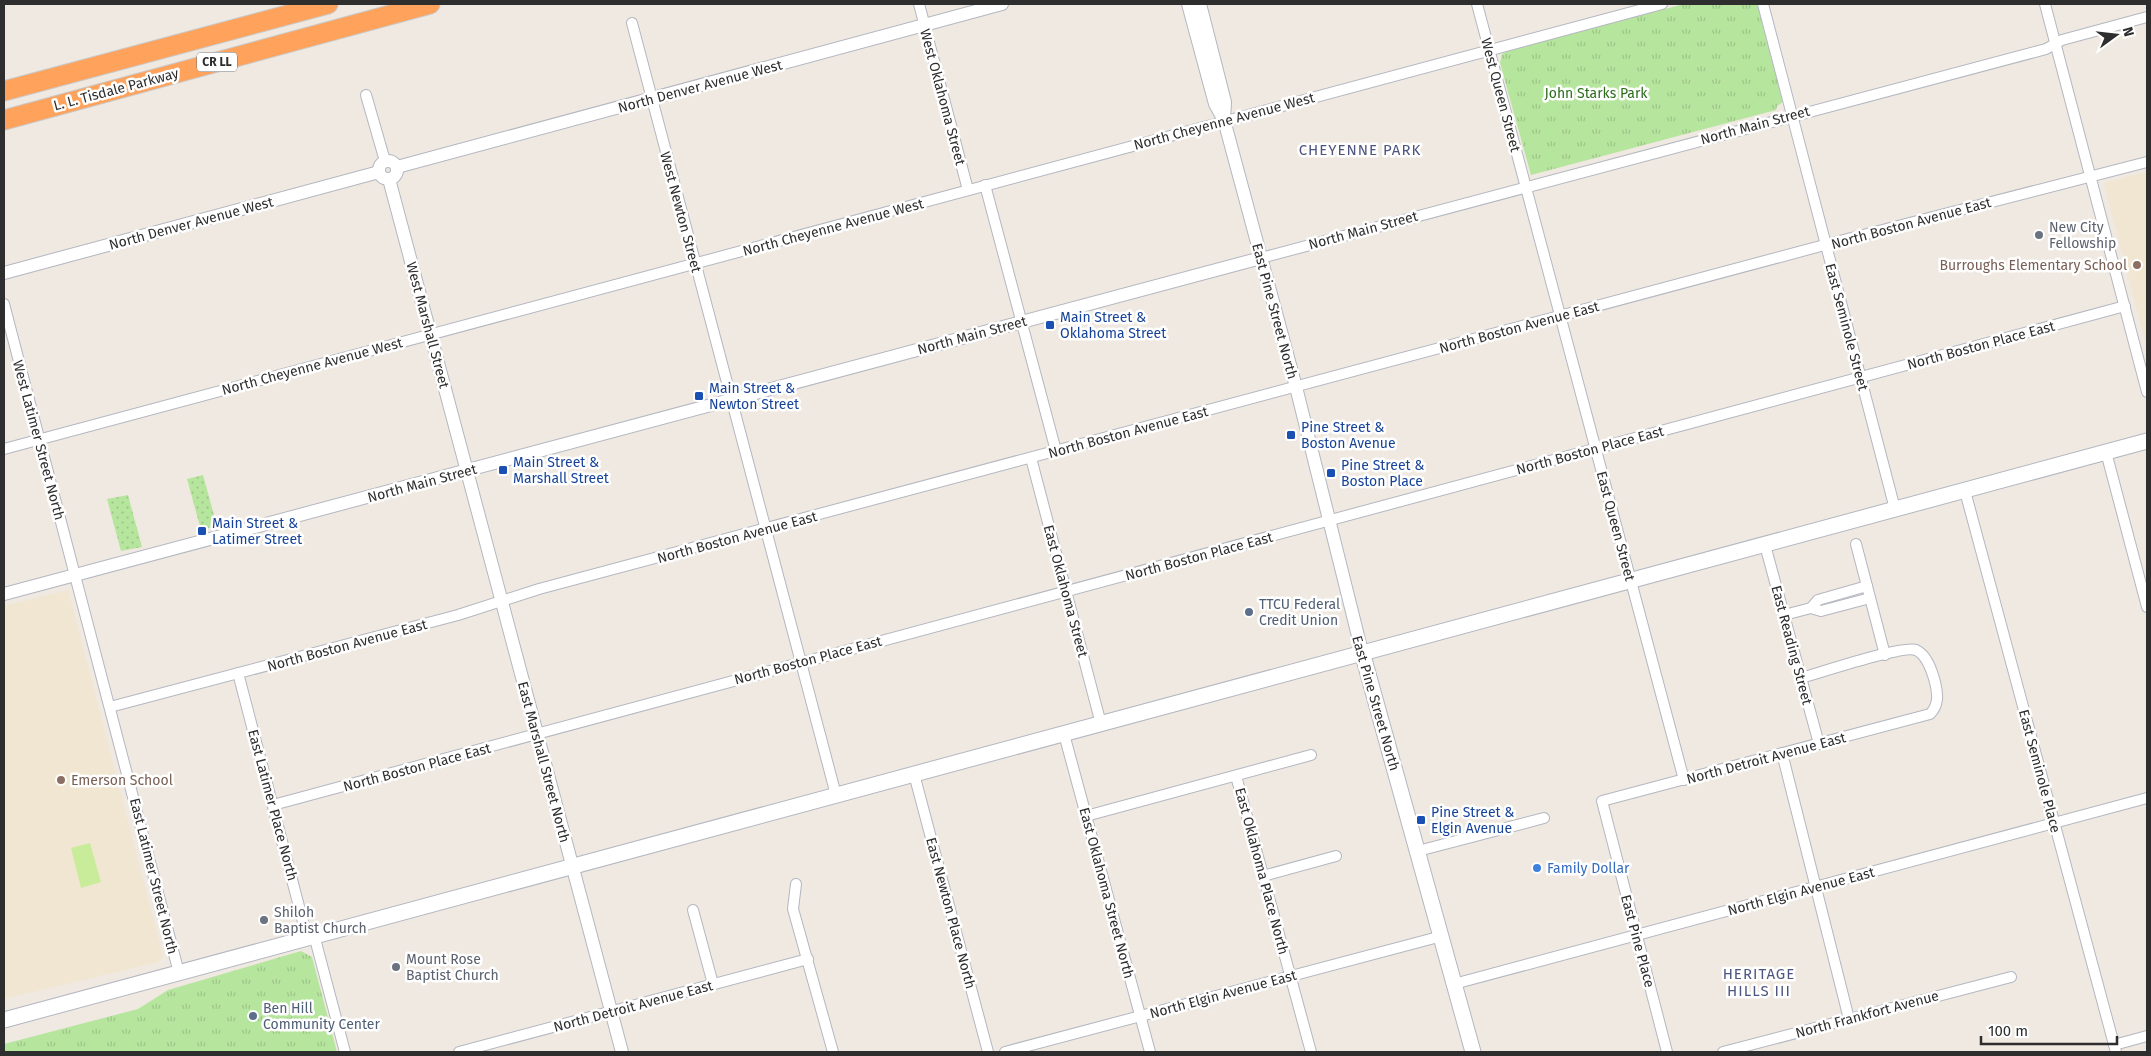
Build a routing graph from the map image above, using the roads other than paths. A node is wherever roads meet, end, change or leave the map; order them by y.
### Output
1 (328, 4) edge
2 (430, 4) edge
3 (919, 4) edge
4 (1002, 4) edge
5 (1188, 4) edge
6 (1200, 4) edge
7 (1477, 4) edge
8 (1662, 4) edge
9 (1763, 4) edge
10 (2045, 4) edge
11 (2147, 17) edge
12 (632, 23) dead end
13 (924, 25) junction
14 (2056, 43) junction
15 (1489, 50) junction
16 (4, 91) edge
17 (366, 95) dead end
18 (651, 100) junction
19 (1791, 115) junction
20 (4, 120) edge
21 (1224, 120) junction
22 (385, 161) junction
23 (2147, 162) edge
24 (397, 167) junction
25 (384, 176) junction
26 (2091, 177) junction
27 (985, 186) junction
28 (1526, 186) junction
29 (968, 190) junction
30 (1826, 245) junction
31 (1261, 258) junction
32 (695, 264) junction
33 (4, 273) edge
34 (4, 304) edge
35 (2125, 306) junction
36 (1560, 316) junction
37 (1023, 322) junction
38 (431, 334) junction
39 (1861, 378) junction
40 (1296, 387) junction
41 (2147, 392) edge
42 (731, 400) junction
43 (39, 439) junction
44 (2147, 441) edge
45 (4, 449) edge
46 (1596, 449) junction
47 (1056, 451) junction
48 (2106, 452) junction
49 (1031, 458) junction
50 (467, 471) junction
51 (1965, 490) junction
52 (1895, 509) junction
53 (1328, 521) junction
54 (766, 529) junction
55 (1856, 544) dead end
56 (1765, 545) junction
57 (75, 576) junction
58 (1630, 581) junction
59 (1867, 586) junction
60 (1066, 591) junction
61 (4, 594) edge
62 (1870, 598) junction
63 (502, 602) junction
64 (2147, 607) edge
65 (1811, 608) junction
66 (1784, 615) junction
67 (1362, 652) junction
68 (1885, 655) junction
69 (801, 662) junction
70 (238, 673) junction
71 (1801, 678) junction
72 (110, 707) junction
73 (1101, 724) junction
74 (1064, 734) junction
75 (537, 735) junction
76 (1819, 744) junction
77 (1782, 753) junction
78 (1311, 755) dead end
79 (914, 774) junction
80 (1236, 776) junction
81 (1684, 780) junction
82 (836, 795) junction
83 (2147, 798) edge
84 (1602, 801) joint
85 (273, 805) junction
86 (1086, 816) junction
87 (1544, 818) dead end
88 (2054, 823) junction
89 (1418, 851) junction
90 (1336, 856) dead end
91 (572, 866) junction
92 (1263, 876) junction
93 (796, 884) dead end
94 (1815, 887) junction
95 (693, 910) dead end
96 (1636, 934) junction
97 (311, 936) junction
98 (1442, 936) junction
99 (808, 959) junction
100 (179, 973) junction
101 (1290, 976) junction
102 (2011, 977) dead end
103 (713, 984) junction
104 (1454, 984) junction
105 (612, 1012) junction
106 (1140, 1015) junction
107 (1849, 1019) junction
108 (4, 1020) edge
109 (2147, 1036) edge
110 (2115, 1048) edge
111 (345, 1052) edge
112 (458, 1052) edge
113 (622, 1052) edge
114 (833, 1052) edge
115 (988, 1052) edge
116 (1005, 1052) edge
117 (1150, 1052) edge
118 (1311, 1052) edge
119 (1473, 1052) edge
120 (1667, 1052) edge
121 (1723, 1052) edge

1 - 16 highway, L. L. Tisdale Parkway / CR LL
2 - 20 highway, L. L. Tisdale Parkway / CR LL
3 - 13 street, West Oklahoma Street
4 - 13 street, North Denver Avenue West
5 - 21 street, East Pine Street North
6 - 21 street, East Pine Street North
7 - 15 street, West Queen Street
8 - 15 street, North Cheyenne Avenue West
9 - 19 street, East Seminole Street
10 - 14 street
11 - 14 street, North Main Street
12 - 18 street, West Newton Street
13 - 18 street, North Denver Avenue West
13 - 29 street, West Oklahoma Street
14 - 19 street, North Main Street
14 - 26 street
15 - 21 street, North Cheyenne Avenue West
15 - 28 street, West Queen Street
17 - 22 street
18 - 24 street, North Denver Avenue West
18 - 32 street, West Newton Street
19 - 28 street, North Main Street
19 - 30 street, East Seminole Street
21 - 27 street, North Cheyenne Avenue West
21 - 31 street, East Pine Street North
22 - 24 street
22 - 25 street
23 - 26 street, North Boston Avenue East
24 - 25 street
25 - 33 street, North Denver Avenue West
25 - 38 street, West Marshall Street
26 - 30 street, North Boston Avenue East
26 - 35 street
27 - 29 street, North Cheyenne Avenue West
27 - 37 street
28 - 31 street, North Main Street
28 - 36 street, East Queen Street
29 - 32 street, North Cheyenne Avenue West
30 - 36 street, North Boston Avenue East
30 - 39 street, East Seminole Street
31 - 37 street, North Main Street
31 - 40 street, East Pine Street North
32 - 38 street, North Cheyenne Avenue West
32 - 42 street, West Newton Street
34 - 43 street, West Latimer Street North
35 - 39 street, North Boston Place East
35 - 41 street
36 - 40 street, North Boston Avenue East
36 - 46 street, East Queen Street
37 - 42 street, North Main Street
37 - 47 street
38 - 43 street, North Cheyenne Avenue West
38 - 50 street, West Marshall Street
39 - 46 street, North Boston Place East
39 - 52 street, East Seminole Street
40 - 47 street, North Boston Avenue East
40 - 53 street, East Pine Street North
42 - 50 street, North Main Street
42 - 54 street, West Newton Street
43 - 45 street, North Cheyenne Avenue West
43 - 57 street, West Latimer Street North
44 - 48 main road
46 - 53 street, North Boston Place East
46 - 58 street, East Queen Street
47 - 49 street, North Boston Avenue East
48 - 51 main road
48 - 64 street
49 - 54 street, North Boston Avenue East
49 - 60 street, East Oklahoma Street
50 - 57 street, North Main Street
50 - 63 street, East Marshall Street North
51 - 52 main road
51 - 88 street, East Seminole Place
52 - 56 main road
53 - 60 street, North Boston Place East
53 - 67 street, East Pine Street North
54 - 63 street, North Boston Avenue East
54 - 69 street, West Newton Street
55 - 59 street
56 - 58 main road
56 - 66 street, East Reading Street
57 - 61 street, North Main Street
57 - 72 street, East Latimer Street North
58 - 67 main road
58 - 81 street, East Queen Street
59 - 62 street
59 - 65 street
60 - 69 street, North Boston Place East
60 - 73 street, East Oklahoma Street
62 - 65 street
62 - 68 street
63 - 70 street, North Boston Avenue East
63 - 75 street, East Marshall Street North
65 - 66 street
66 - 71 street, East Reading Street
67 - 73 main road
67 - 89 main road, East Pine Street North
68 - 71 street
68 - 76 street, North Detroit Avenue East
69 - 75 street, North Boston Place East
69 - 82 street, West Newton Street
70 - 72 street, North Boston Avenue East
70 - 85 street, East Latimer Place North
71 - 76 street, East Reading Street
72 - 100 street, East Latimer Street North
73 - 74 main road
74 - 79 main road
74 - 86 street, East Oklahoma Street North
75 - 85 street, North Boston Place East
75 - 91 street, East Marshall Street North
76 - 77 street, North Detroit Avenue East
77 - 81 street, North Detroit Avenue East
77 - 94 street
78 - 80 street
79 - 82 main road
79 - 115 street, East Newton Place North
80 - 86 street
80 - 92 street, East Oklahoma Place North
81 - 84 street, North Detroit Avenue East
82 - 91 main road
83 - 88 street, North Elgin Avenue East
84 - 96 street, East Pine Place
85 - 97 street, East Latimer Place North
86 - 106 street, East Oklahoma Street North
87 - 89 street
88 - 94 street, North Elgin Avenue East
88 - 110 street, East Seminole Place
89 - 98 main road, East Pine Street North
90 - 92 street
91 - 97 main road
91 - 105 street, East Marshall Street North
92 - 101 street, East Oklahoma Place North
93 - 99 street
94 - 96 street, North Elgin Avenue East
94 - 107 street
95 - 103 street
96 - 104 street, North Elgin Avenue East
96 - 120 street, East Pine Place
97 - 100 main road
97 - 111 street, East Latimer Place North
98 - 101 street, North Elgin Avenue East
98 - 104 main road, East Pine Street North
99 - 103 street, North Detroit Avenue East
99 - 114 street
100 - 108 main road
101 - 106 street, North Elgin Avenue East
101 - 118 street, East Oklahoma Place North
102 - 107 street, North Frankfort Avenue
103 - 105 street, North Detroit Avenue East
104 - 119 main road, East Pine Street North
105 - 112 street, North Detroit Avenue East
105 - 113 street, East Marshall Street North
106 - 116 street, North Elgin Avenue East
106 - 117 street, East Oklahoma Street North
107 - 121 street, North Frankfort Avenue
109 - 110 street

